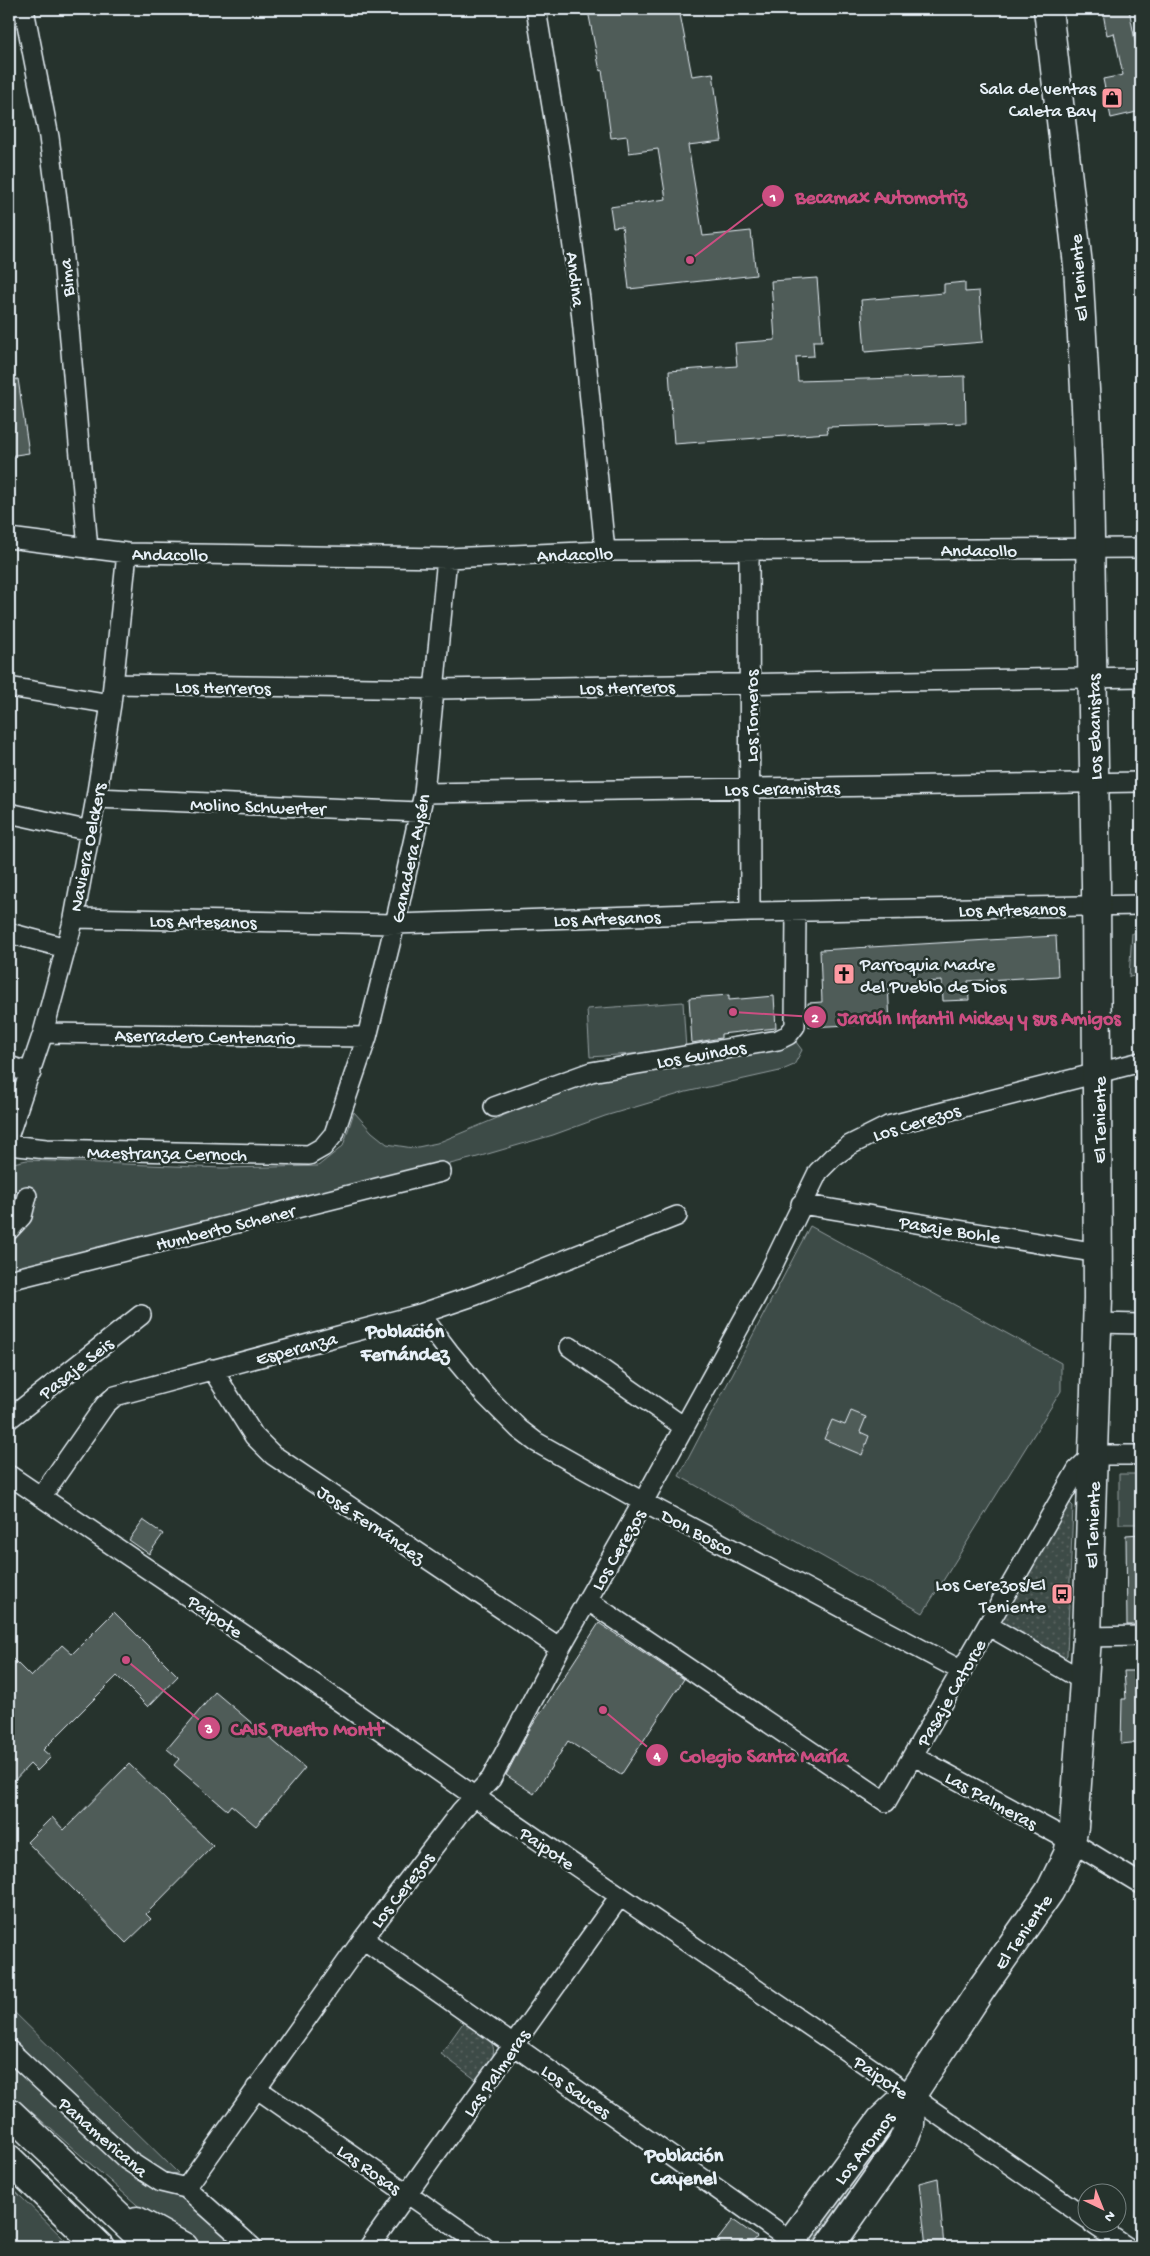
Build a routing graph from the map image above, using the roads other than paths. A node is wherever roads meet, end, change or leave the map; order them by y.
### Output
1 (24, 9) edge
2 (536, 9) edge
3 (1048, 9) edge
4 (9, 538) edge
5 (1090, 548) junction
6 (1141, 548) edge
7 (88, 549) junction
8 (749, 550) junction
9 (605, 552) junction
10 (127, 553) junction
11 (447, 558) junction
12 (1141, 677) edge
13 (1092, 678) junction
14 (114, 684) junction
15 (749, 684) junction
16 (9, 687) edge
17 (436, 689) junction
18 (111, 704) junction
19 (1094, 782) junction
20 (1141, 782) edge
21 (750, 788) junction
22 (424, 793) junction
23 (96, 798) junction
24 (419, 812) junction
25 (9, 813) edge
26 (90, 831) junction
27 (1141, 905) edge
28 (1096, 906) junction
29 (750, 912) junction
30 (796, 912) junction
31 (74, 918) junction
32 (395, 924) junction
33 (9, 933) edge
34 (66, 948) junction
35 (44, 1033) junction
36 (367, 1037) junction
37 (1141, 1062) edge
38 (9, 1066) edge
39 (31, 1073) junction
40 (1098, 1073) junction
41 (494, 1107) dead end
42 (9, 1134) edge
43 (9, 1145) edge
44 (323, 1147) joint
45 (441, 1172) dead end
46 (27, 1196) dead end
47 (802, 1204) junction
48 (677, 1216) dead end
49 (9, 1230) edge
50 (1098, 1253) junction
51 (9, 1280) edge
52 (420, 1314) junction
53 (141, 1315) dead end
54 (1097, 1323) junction
55 (1141, 1324) edge
56 (570, 1347) dead end
57 (212, 1369) junction
58 (9, 1419) edge
59 (684, 1427) junction
60 (1093, 1455) junction
61 (1141, 1456) edge
62 (9, 1475) edge
63 (41, 1497) junction
64 (643, 1502) junction
65 (588, 1600) junction
66 (989, 1626) junction
67 (1141, 1636) edge
68 (1087, 1637) junction
69 (560, 1648) junction
70 (962, 1671) junction
71 (1084, 1681) junction
72 (914, 1756) junction
73 (474, 1796) junction
74 (1072, 1842) junction
75 (1141, 1884) edge
76 (620, 1896) junction
77 (363, 1939) junction
78 (514, 2046) junction
79 (9, 2050) edge
80 (256, 2088) junction
81 (911, 2096) junction
82 (9, 2112) edge
83 (9, 2159) edge
84 (186, 2188) junction
85 (93, 2192) junction
86 (408, 2195) junction
87 (1078, 2213) edge
88 (1108, 2234) edge
89 (789, 2244) edge
90 (100, 2247) edge
91 (151, 2247) edge
92 (184, 2247) edge
93 (252, 2247) edge
94 (370, 2247) edge
95 (484, 2247) edge
96 (829, 2247) edge
97 (1127, 2247) edge

1 - 7 street, Bima
2 - 9 street, Andina
3 - 5 main road, El Teniente
4 - 7 street, Andacollo
5 - 6 street, Andacollo
5 - 8 street, Andacollo
5 - 13 main road, Los Ebanistas
7 - 10 street, Andacollo
8 - 9 street, Andacollo
8 - 15 street, Los Tomeros
9 - 11 street, Andacollo
10 - 11 street, Andacollo
10 - 14 street, Naviera Oelckers
11 - 17 street, Ganadera Aysén
12 - 13 street, Los Herreros
13 - 15 street, Los Herreros
13 - 19 main road, Los Ebanistas
14 - 17 street, Los Herreros
14 - 18 street, Naviera Oelckers
15 - 17 street, Los Herreros
15 - 21 street, Los Tomeros
16 - 18 street
17 - 22 street, Ganadera Aysén
18 - 23 street, Naviera Oelckers
19 - 20 street, Los Ceramistas
19 - 21 street, Los Ceramistas
19 - 28 main road, Los Ebanistas
21 - 22 street, Los Ceramistas
21 - 29 street, Los Tomeros
22 - 24 street, Ganadera Aysén
23 - 24 street, Molino Schwerter
23 - 26 street, Naviera Oelckers
24 - 32 street, Ganadera Aysén
25 - 26 street
26 - 31 street, Naviera Oelckers
27 - 28 street, Los Artesanos
28 - 30 street, Los Artesanos
28 - 40 main road, El Teniente
29 - 30 street, Los Artesanos
29 - 32 street, Los Artesanos
30 - 41 street, Los Guindos
31 - 32 street, Los Artesanos
31 - 34 street, Naviera Oelckers
32 - 36 street, Ganadera Aysén
33 - 34 street
34 - 35 street, Naviera Oelckers
35 - 36 street, Aserradero Centenario
35 - 39 street, Naviera Oelckers
36 - 44 street, Ganadera Aysén
37 - 40 street, Los Cerezos
38 - 39 street
39 - 42 street, Naviera Oelckers
40 - 47 street, Los Cerezos
40 - 50 main road, El Teniente
43 - 44 street, Maestranza Cernoch
45 - 51 street, Humberto Schener
46 - 49 street
47 - 50 street, Pasaje Bohle
47 - 59 street, Los Cerezos
48 - 52 street, Esperanza
50 - 54 main road, El Teniente
52 - 57 street, Esperanza
52 - 64 street, Don Bosco
53 - 58 street, Pasaje Seis
54 - 55 street
54 - 60 main road, El Teniente
56 - 59 street
57 - 63 street, Esperanza
57 - 69 street, José Fernández
59 - 64 street, Los Cerezos
60 - 61 street
60 - 66 street, Pasaje Catorce
60 - 68 main road, El Teniente
62 - 63 street, Paipote
63 - 73 street, Paipote
64 - 65 street, Los Cerezos
64 - 70 street, Don Bosco
65 - 69 street, Los Cerezos
65 - 72 street, Pasaje Catorce
66 - 70 street, Pasaje Catorce
66 - 71 street
67 - 68 street
68 - 71 main road, El Teniente
69 - 73 street, Los Cerezos
70 - 72 street, Pasaje Catorce
71 - 74 main road, El Teniente
72 - 74 street, Las Palmeras
73 - 76 street, Paipote
73 - 77 street, Los Cerezos
74 - 75 street, Las Palmeras
74 - 81 main road, El Teniente
76 - 78 street, Las Palmeras
76 - 81 street, Paipote
77 - 78 street, Los Sauces
77 - 80 street, Los Cerezos
78 - 86 street, Las Palmeras
78 - 89 street, Los Sauces
79 - 84 street, Panamericana
80 - 84 street, Los Cerezos
80 - 86 street, Las Rosas
81 - 87 street, Paipote
81 - 89 main road, Los Aromos
81 - 96 main road, Los Aromos
82 - 85 main road
83 - 90 main road
84 - 93 street, Panamericana
85 - 91 main road
85 - 92 main road
86 - 94 street, Las Palmeras
86 - 95 street, Las Rosas
88 - 97 street

